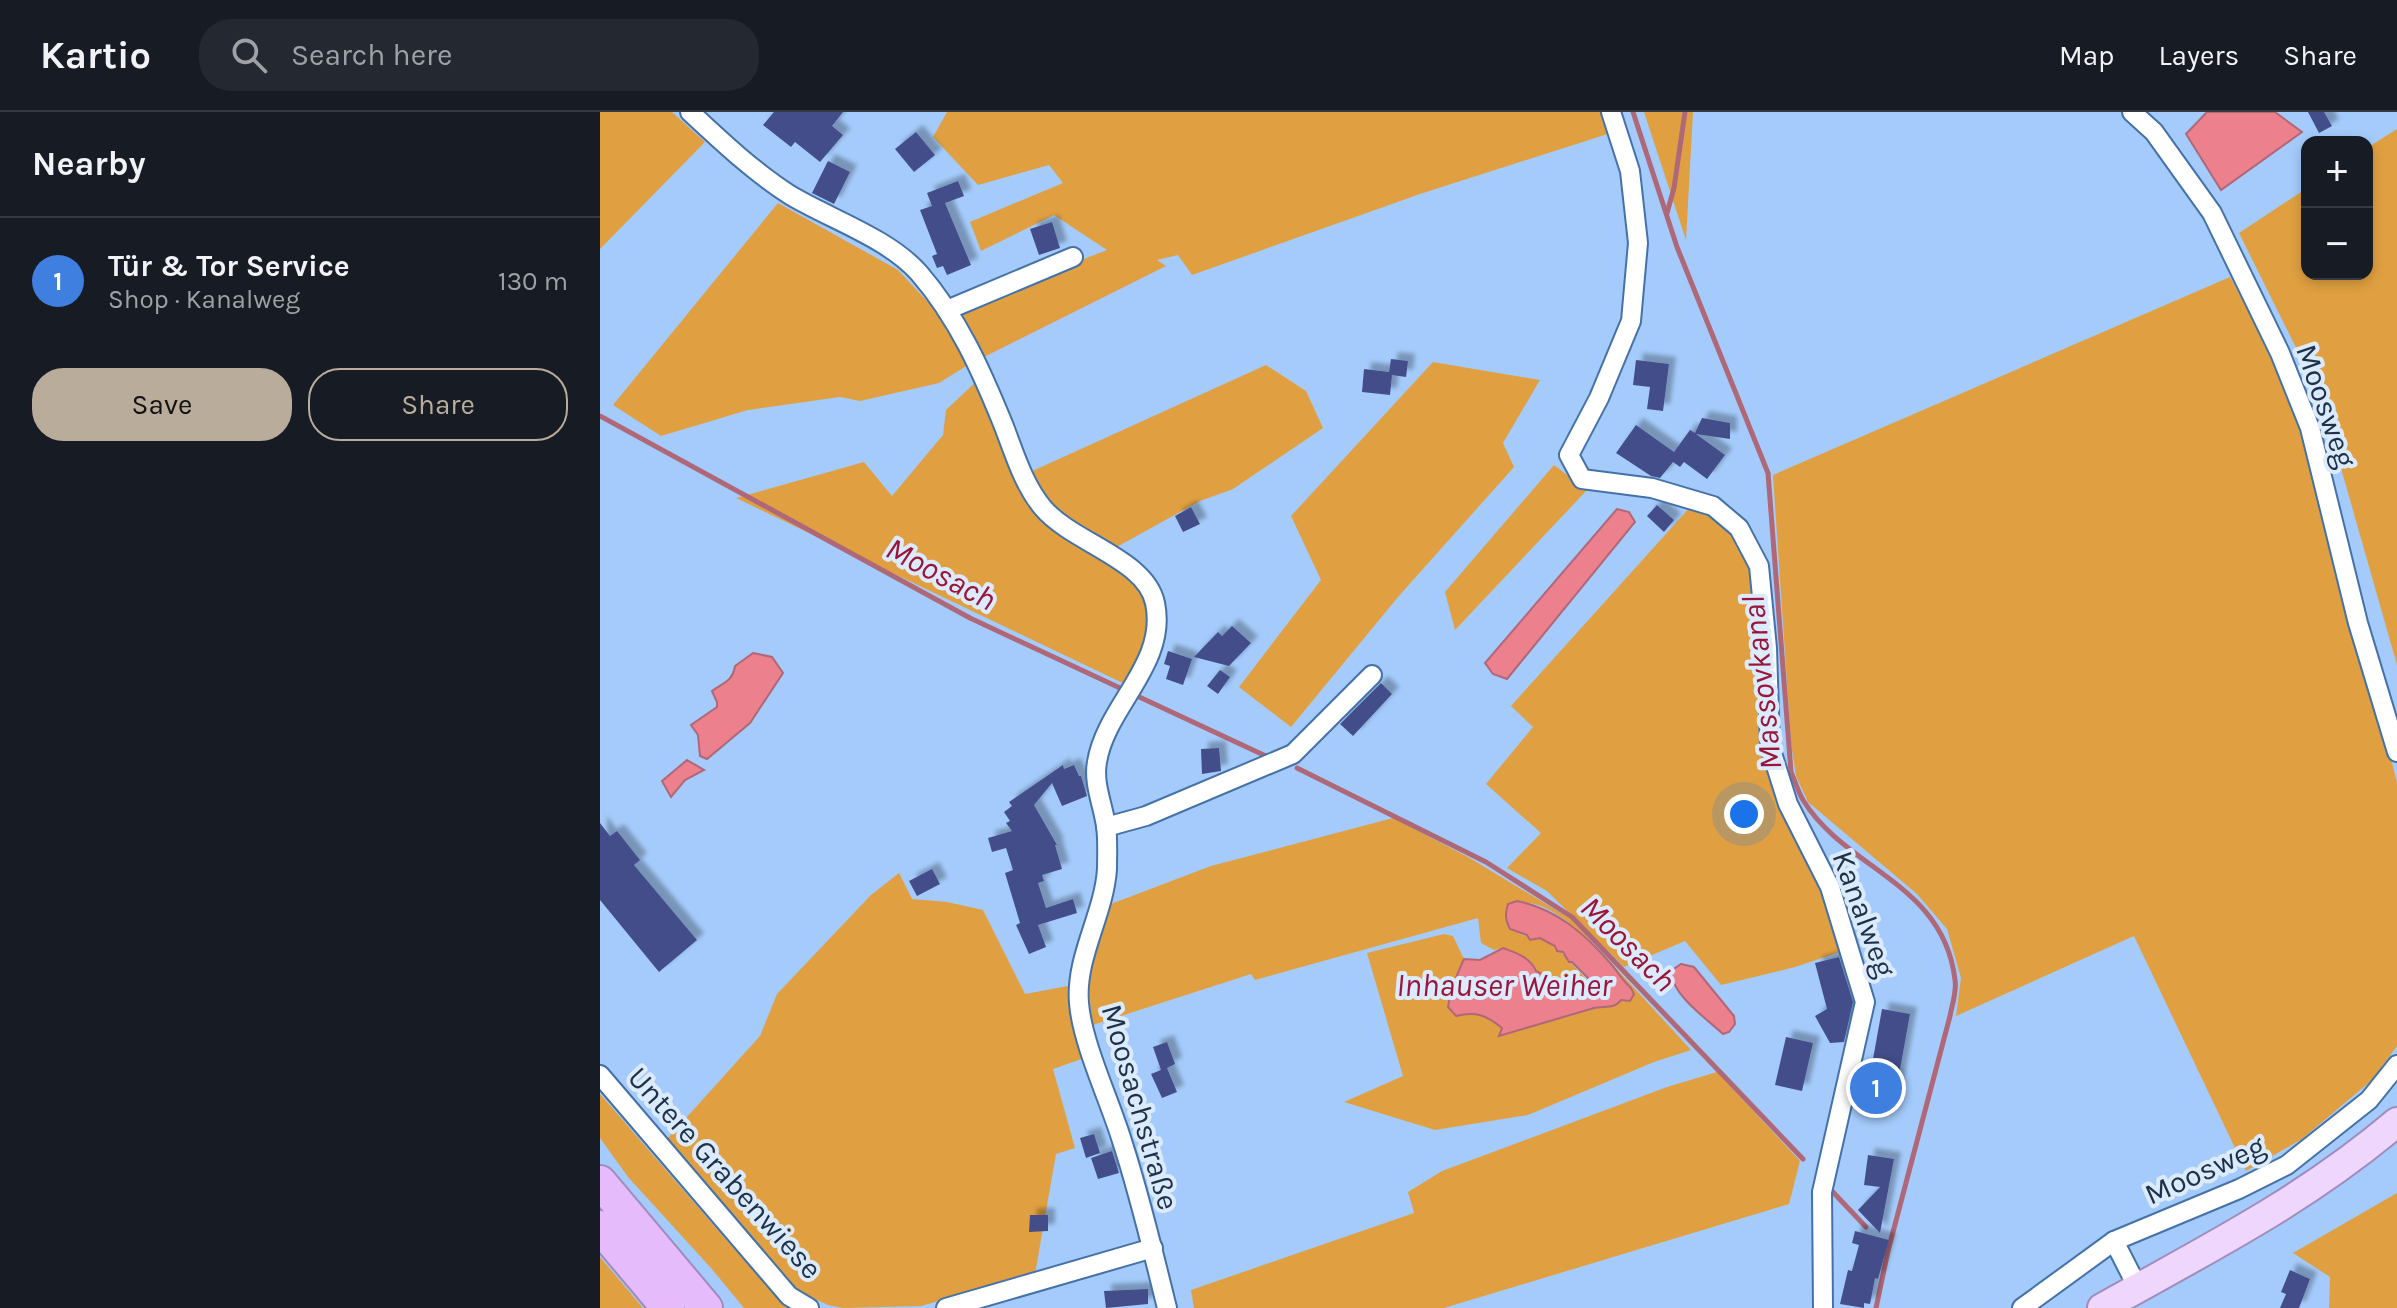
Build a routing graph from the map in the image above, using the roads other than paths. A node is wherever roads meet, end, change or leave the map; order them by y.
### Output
1 (690, 112) edge
2 (1611, 112) edge
3 (2132, 112) edge
4 (1073, 257) dead end
5 (947, 310) junction
6 (1372, 675) dead end
7 (2397, 752) edge
8 (1106, 827) junction
9 (2397, 1065) edge
10 (600, 1075) edge
11 (2397, 1122) edge
12 (600, 1182) edge
13 (600, 1227) edge
14 (2114, 1241) junction
15 (1153, 1248) junction
16 (2138, 1288) junction
17 (668, 1308) edge
18 (706, 1308) edge
19 (809, 1308) edge
20 (946, 1308) edge
21 (1167, 1308) edge
22 (1823, 1308) edge
23 (2022, 1308) edge
24 (2102, 1308) edge

1 - 5 street, Moosachstraße
2 - 22 street, Kanalweg
3 - 7 street, Moosweg
4 - 5 street
5 - 8 street, Moosachstraße
6 - 8 street
8 - 15 street, Moosachstraße
9 - 14 street, Moosweg
10 - 19 street, Untere Grabenwiese
11 - 16 main road
12 - 18 highway
13 - 17 highway
14 - 16 street
14 - 23 street, Moosweg
15 - 20 street
15 - 21 street, Moosachstraße
16 - 24 main road

